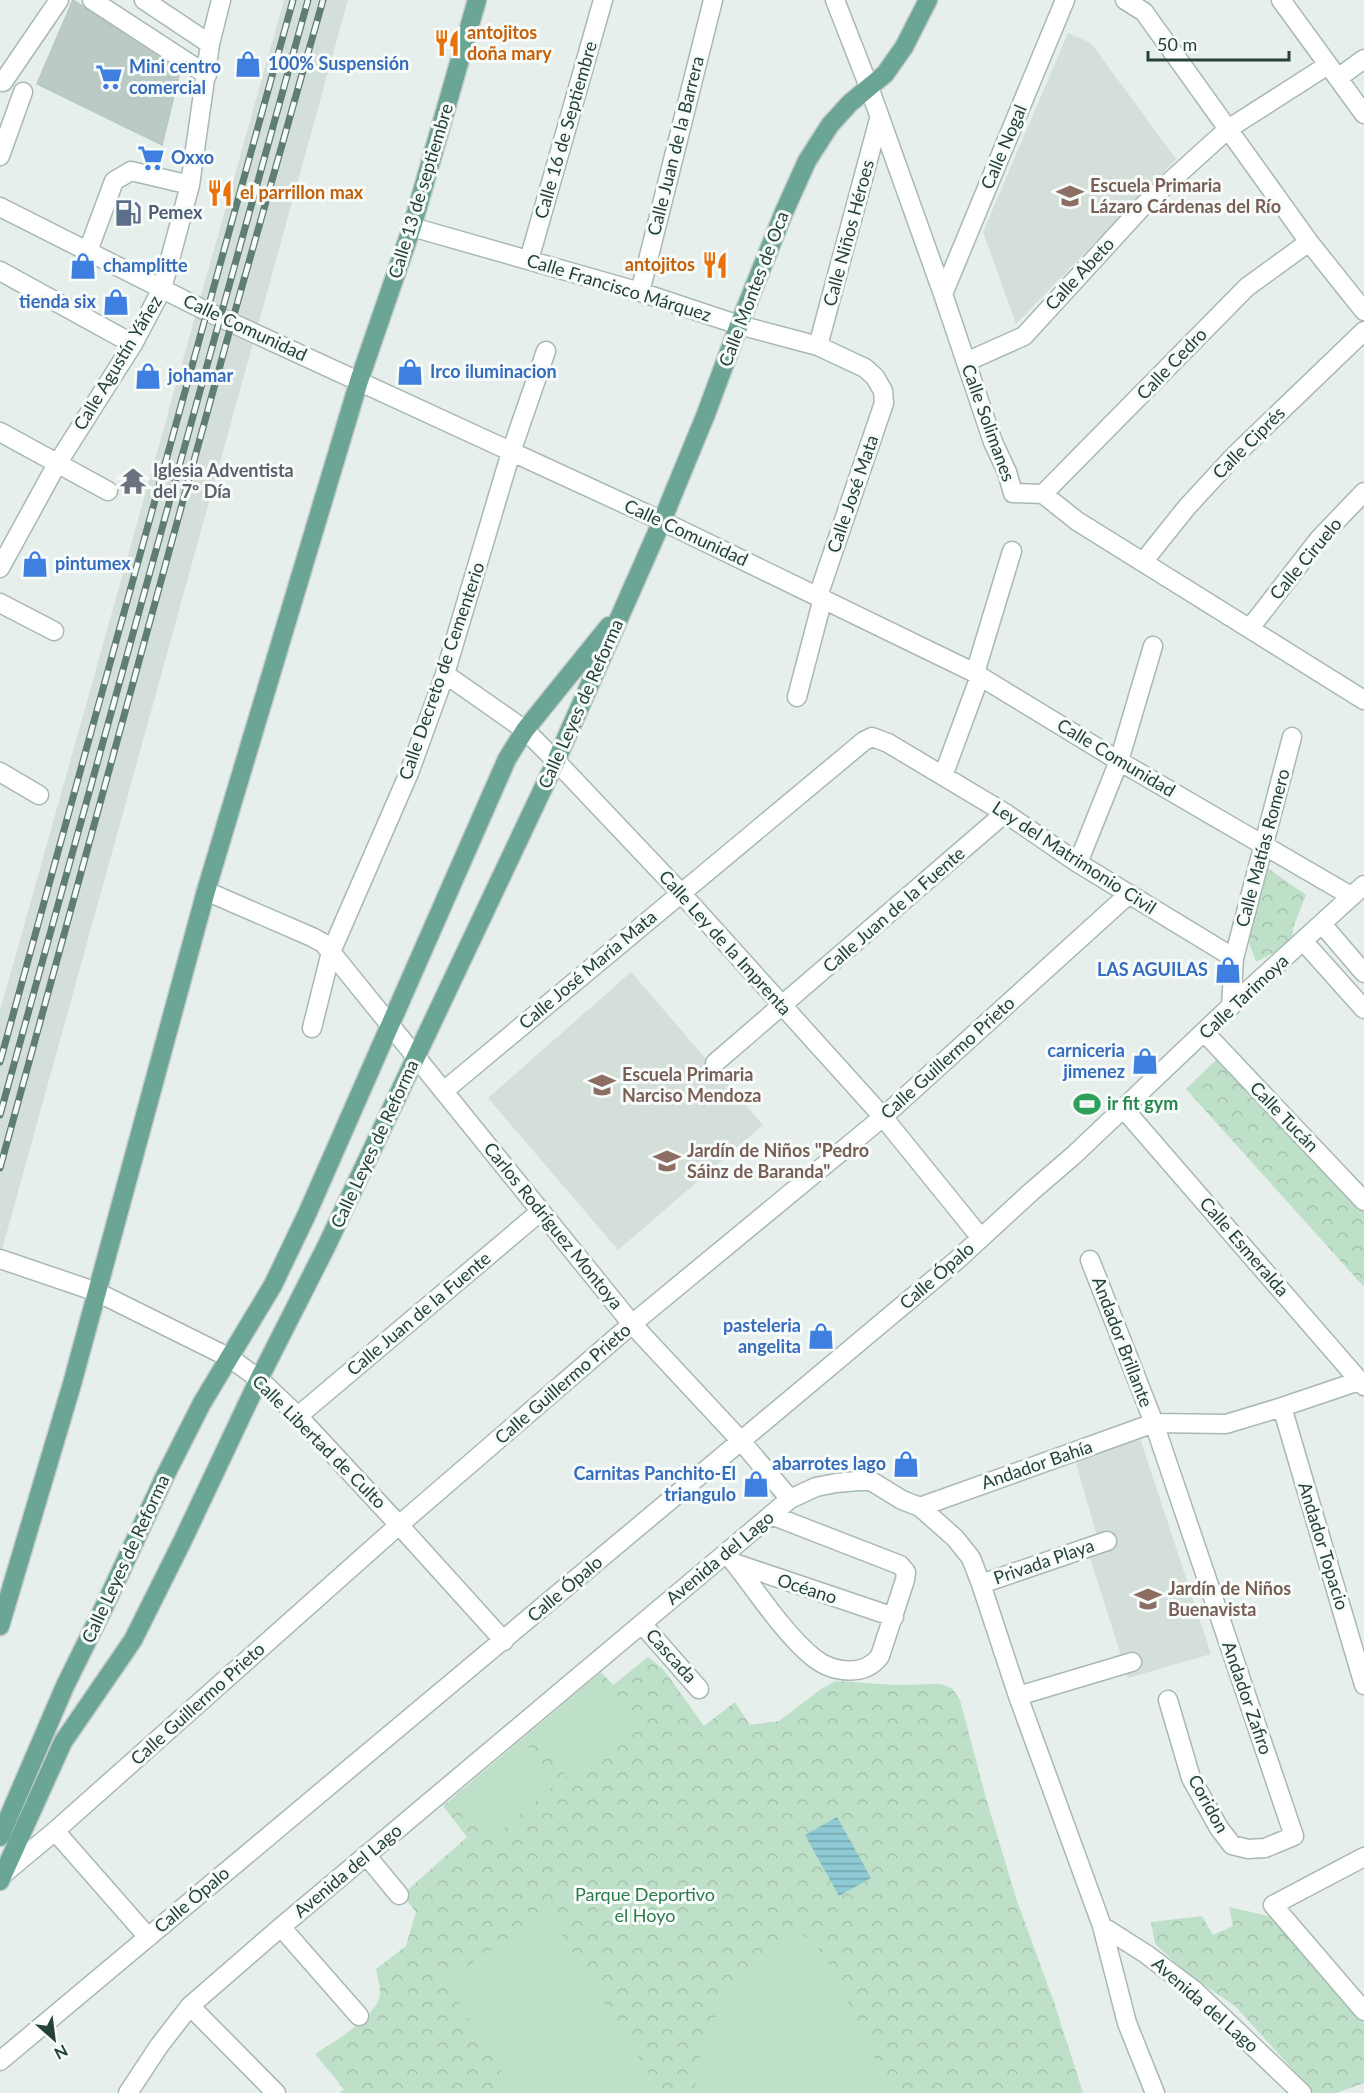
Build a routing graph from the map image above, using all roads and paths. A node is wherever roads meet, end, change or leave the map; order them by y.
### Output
1 (59, 0) edge
2 (92, 0) edge
3 (144, 0) edge
4 (220, 0) edge
5 (477, 0) edge
6 (603, 0) edge
7 (713, 0) edge
8 (835, 0) edge
9 (928, 0) edge
10 (1065, 0) edge
11 (1125, 0) edge
12 (1281, 0) edge
13 (210, 44) junction
14 (1364, 59) edge
15 (1333, 72) junction
16 (207, 75) junction
17 (3, 82) dead end
18 (869, 87) junction
19 (23, 92) dead end
20 (1364, 114) edge
21 (879, 119) junction
22 (1228, 129) junction
23 (0, 156) edge
24 (190, 185) junction
25 (0, 207) edge
26 (412, 227) junction
27 (1309, 242) junction
28 (88, 251) junction
29 (530, 260) junction
30 (0, 271) edge
31 (162, 289) junction
32 (640, 292) junction
33 (943, 294) junction
34 (1364, 311) edge
35 (739, 325) junction
36 (1364, 331) edge
37 (133, 344) junction
38 (818, 346) junction
39 (546, 351) dead end
40 (966, 362) junction
41 (359, 381) junction
42 (883, 391) joint
43 (0, 432) edge
44 (511, 452) junction
45 (57, 465) junction
46 (108, 491) dead end
47 (1364, 492) edge
48 (1043, 494) junction
49 (662, 521) junction
50 (1012, 551) dead end
51 (1143, 562) junction
52 (0, 568) edge
53 (820, 597) junction
54 (0, 603) edge
55 (625, 606) junction
56 (1250, 628) junction
57 (54, 631) dead end
58 (1153, 646) dead end
59 (445, 674) junction
60 (978, 675) junction
61 (1362, 694) edge
62 (797, 697) dead end
63 (525, 730) junction
64 (872, 737) joint
65 (1292, 737) dead end
66 (556, 761) junction
67 (1119, 761) junction
68 (0, 772) edge
69 (943, 776) junction
70 (39, 795) dead end
71 (1005, 813) junction
72 (1264, 846) junction
73 (1077, 863) junction
74 (1358, 890) edge
75 (206, 891) junction
76 (681, 893) junction
77 (1129, 894) junction
78 (1322, 924) junction
79 (1304, 942) junction
80 (331, 952) junction
81 (1234, 958) junction
82 (1364, 972) edge
83 (782, 1006) junction
84 (1231, 1006) junction
85 (1364, 1009) edge
86 (391, 1026) junction
87 (312, 1028) dead end
88 (1204, 1033) junction
89 (416, 1058) junction
90 (715, 1063) dead end
91 (445, 1090) junction
92 (1123, 1108) junction
93 (883, 1118) junction
94 (1364, 1201) edge
95 (541, 1212) junction
96 (981, 1238) junction
97 (0, 1259) edge
98 (1090, 1260) dead end
99 (97, 1292) junction
100 (632, 1324) junction
101 (230, 1358) junction
102 (259, 1379) junction
103 (1362, 1383) edge
104 (1282, 1407) junction
105 (298, 1416) junction
106 (1154, 1423) junction
107 (741, 1442) junction
108 (790, 1499) junction
109 (920, 1507) junction
110 (771, 1515) junction
111 (399, 1525) junction
112 (1107, 1540) dead end
113 (731, 1559) junction
114 (981, 1584) junction
115 (894, 1617) junction
116 (642, 1624) junction
117 (0, 1626) edge
118 (504, 1641) junction
119 (1132, 1662) dead end
120 (1364, 1685) edge
121 (699, 1689) dead end
122 (1018, 1696) junction
123 (1168, 1700) dead end
124 (55, 1831) junction
125 (1294, 1836) joint
126 (0, 1837) edge
127 (366, 1855) junction
128 (1362, 1861) edge
129 (1, 1878) edge
130 (399, 1895) dead end
131 (1102, 1926) junction
132 (281, 1927) junction
133 (148, 1937) junction
134 (190, 2006) junction
135 (1364, 2011) edge
136 (359, 2016) dead end
137 (0, 2061) edge
138 (133, 2090) edge
139 (276, 2093) edge
140 (1155, 2093) edge
141 (1302, 2093) edge

1 - 17 street
2 - 16 street
3 - 13 street
4 - 13 street, Calle Agustín Yáñez
5 - 26 main road, Calle 13 de septiembre
6 - 29 street, Calle 16 de Septiembre
7 - 32 street, Calle Juan de la Barrera
8 - 18 street, Calle Solimanes
9 - 18 main road, Calle Montes de Oca
10 - 33 street, Calle Nogal
11 - 22 street
12 - 15 street
13 - 16 street, Calle Agustín Yáñez
14 - 15 street, Calle Abeto
15 - 20 street
15 - 22 street, Calle Abeto
16 - 24 street, Calle Agustín Yáñez
18 - 21 street, Calle Solimanes
18 - 35 main road, Calle Montes de Oca
19 - 23 street
21 - 33 street, Calle Solimanes
21 - 38 street, Calle Niños Héroes
22 - 27 street
22 - 40 street, Calle Abeto
24 - 28 street
24 - 31 street, Calle Agustín Yáñez
25 - 28 street, Calle Comunidad
26 - 29 street, Calle Francisco Márquez
26 - 41 main road, Calle 13 de septiembre
27 - 34 street
27 - 48 street, Calle Cedro
28 - 31 street, Calle Comunidad
29 - 32 street, Calle Francisco Márquez
30 - 37 street
31 - 37 street, Calle Agustín Yáñez
31 - 41 street, Calle Comunidad
32 - 35 street, Calle Francisco Márquez
33 - 40 street, Calle Solimanes
35 - 38 street, Calle Francisco Márquez
35 - 49 main road, Calle Montes de Oca
36 - 51 street, Calle Ciprés
37 - 45 street, Calle Agustín Yáñez
38 - 42 street, Calle Francisco Márquez
39 - 44 street, Calle Decreto de Cementerio
40 - 48 street, Calle Solimanes
41 - 44 street, Calle Comunidad
41 - 75 main road, Calle 13 de septiembre
42 - 53 street, Calle José Mata
43 - 45 street
44 - 49 street, Calle Comunidad
44 - 59 street, Calle Decreto de Cementerio
45 - 46 street
45 - 52 street, Calle Agustín Yáñez
47 - 56 street, Calle Ciruelo
48 - 51 street
49 - 53 street, Calle Comunidad
49 - 55 main road, Calle Montes de Oca
50 - 60 street
51 - 56 street
53 - 60 street, Calle Comunidad
53 - 62 street
54 - 57 street
55 - 63 main road, Calle Leyes de Reforma
55 - 66 main road, Calle Leyes de Reforma
56 - 61 street
58 - 67 street
59 - 63 street, Calle Ley de la Imprenta
59 - 80 street, Calle Decreto de Cementerio
60 - 67 street, Calle Comunidad
60 - 69 street
63 - 66 street, Calle Ley de la Imprenta
63 - 86 main road, Calle Leyes de Reforma
64 - 69 street, Ley del Matrimonio Civil
64 - 76 street, Calle José María Mata
65 - 72 street, Calle Matías Romero
66 - 76 street, Calle Ley de la Imprenta
66 - 89 main road, Calle Leyes de Reforma
67 - 72 street, Calle Comunidad
67 - 73 street
68 - 70 street
69 - 71 street, Ley del Matrimonio Civil
71 - 73 street, Ley del Matrimonio Civil
71 - 83 street, Calle Juan de la Fuente
72 - 74 street, Calle Comunidad
72 - 81 street, Calle Matías Romero
73 - 77 street, Ley del Matrimonio Civil
74 - 78 street, Calle Tarimoya
75 - 80 street, Carlos Rodríguez Montoya
75 - 99 main road, Calle 13 de septiembre
76 - 83 street, Calle Ley de la Imprenta
76 - 91 street, Calle José María Mata
77 - 81 street, Ley del Matrimonio Civil
77 - 93 street, Calle Guillermo Prieto
78 - 79 street, Calle Tarimoya
78 - 82 street
79 - 84 street, Calle Tarimoya
79 - 85 street
80 - 86 street, Carlos Rodríguez Montoya
80 - 87 street, Calle Decreto de Cementerio
81 - 84 street
83 - 90 street, Calle Juan de la Fuente
83 - 93 street, Calle Ley de la Imprenta
84 - 88 street, Calle Tarimoya
86 - 89 street, Carlos Rodríguez Montoya
86 - 101 main road, Calle Leyes de Reforma
88 - 92 street, Calle Tarimoya
88 - 94 street, Calle Tucán
89 - 91 street, Carlos Rodríguez Montoya
89 - 102 main road, Calle Leyes de Reforma
91 - 95 street, Carlos Rodríguez Montoya
92 - 96 street, Calle Ópalo
92 - 103 street, Calle Esmeralda
93 - 96 street, Calle Ley de la Imprenta
93 - 100 street, Calle Guillermo Prieto
95 - 100 street, Carlos Rodríguez Montoya
95 - 105 street, Calle Juan de la Fuente
96 - 107 street, Calle Ópalo
97 - 99 street, Calle Libertad de Culto
98 - 106 street, Andador Brillante
99 - 101 street, Calle Libertad de Culto
99 - 117 main road, Calle 13 de septiembre
100 - 107 street, Carlos Rodríguez Montoya
100 - 111 street, Calle Guillermo Prieto
101 - 102 street, Calle Libertad de Culto
101 - 126 main road, Calle Leyes de Reforma
102 - 105 street, Calle Libertad de Culto
102 - 129 main road, Calle Leyes de Reforma
103 - 104 street
104 - 106 street
104 - 120 street, Andador Topacio
105 - 111 street, Calle Libertad de Culto
106 - 109 street, Andador Bahía
106 - 125 street, Andador Zafiro
107 - 108 street, Carlos Rodríguez Montoya
107 - 118 street, Calle Ópalo
108 - 109 street, Avenida del Lago
108 - 110 street, Avenida del Lago
109 - 114 street, Avenida del Lago
110 - 113 street, Avenida del Lago
110 - 115 street
111 - 118 street, Calle Libertad de Culto
111 - 124 street, Calle Guillermo Prieto
112 - 114 street, Privada Playa
113 - 115 street, Océano
113 - 115 street
113 - 116 street, Avenida del Lago
114 - 122 street, Avenida del Lago
116 - 121 street, Cascada
116 - 127 street, Avenida del Lago
118 - 133 street, Calle Ópalo
119 - 122 street
122 - 131 street, Avenida del Lago
123 - 125 street, Coridon
124 - 129 street, Calle Guillermo Prieto
124 - 133 street
127 - 130 street
127 - 132 street, Avenida del Lago
128 - 135 street
131 - 140 street, Avenida del Lago
131 - 141 street, Avenida del Lago
132 - 134 street, Avenida del Lago
132 - 136 street
133 - 137 street, Calle Ópalo
134 - 138 street, Avenida del Lago
134 - 139 street

